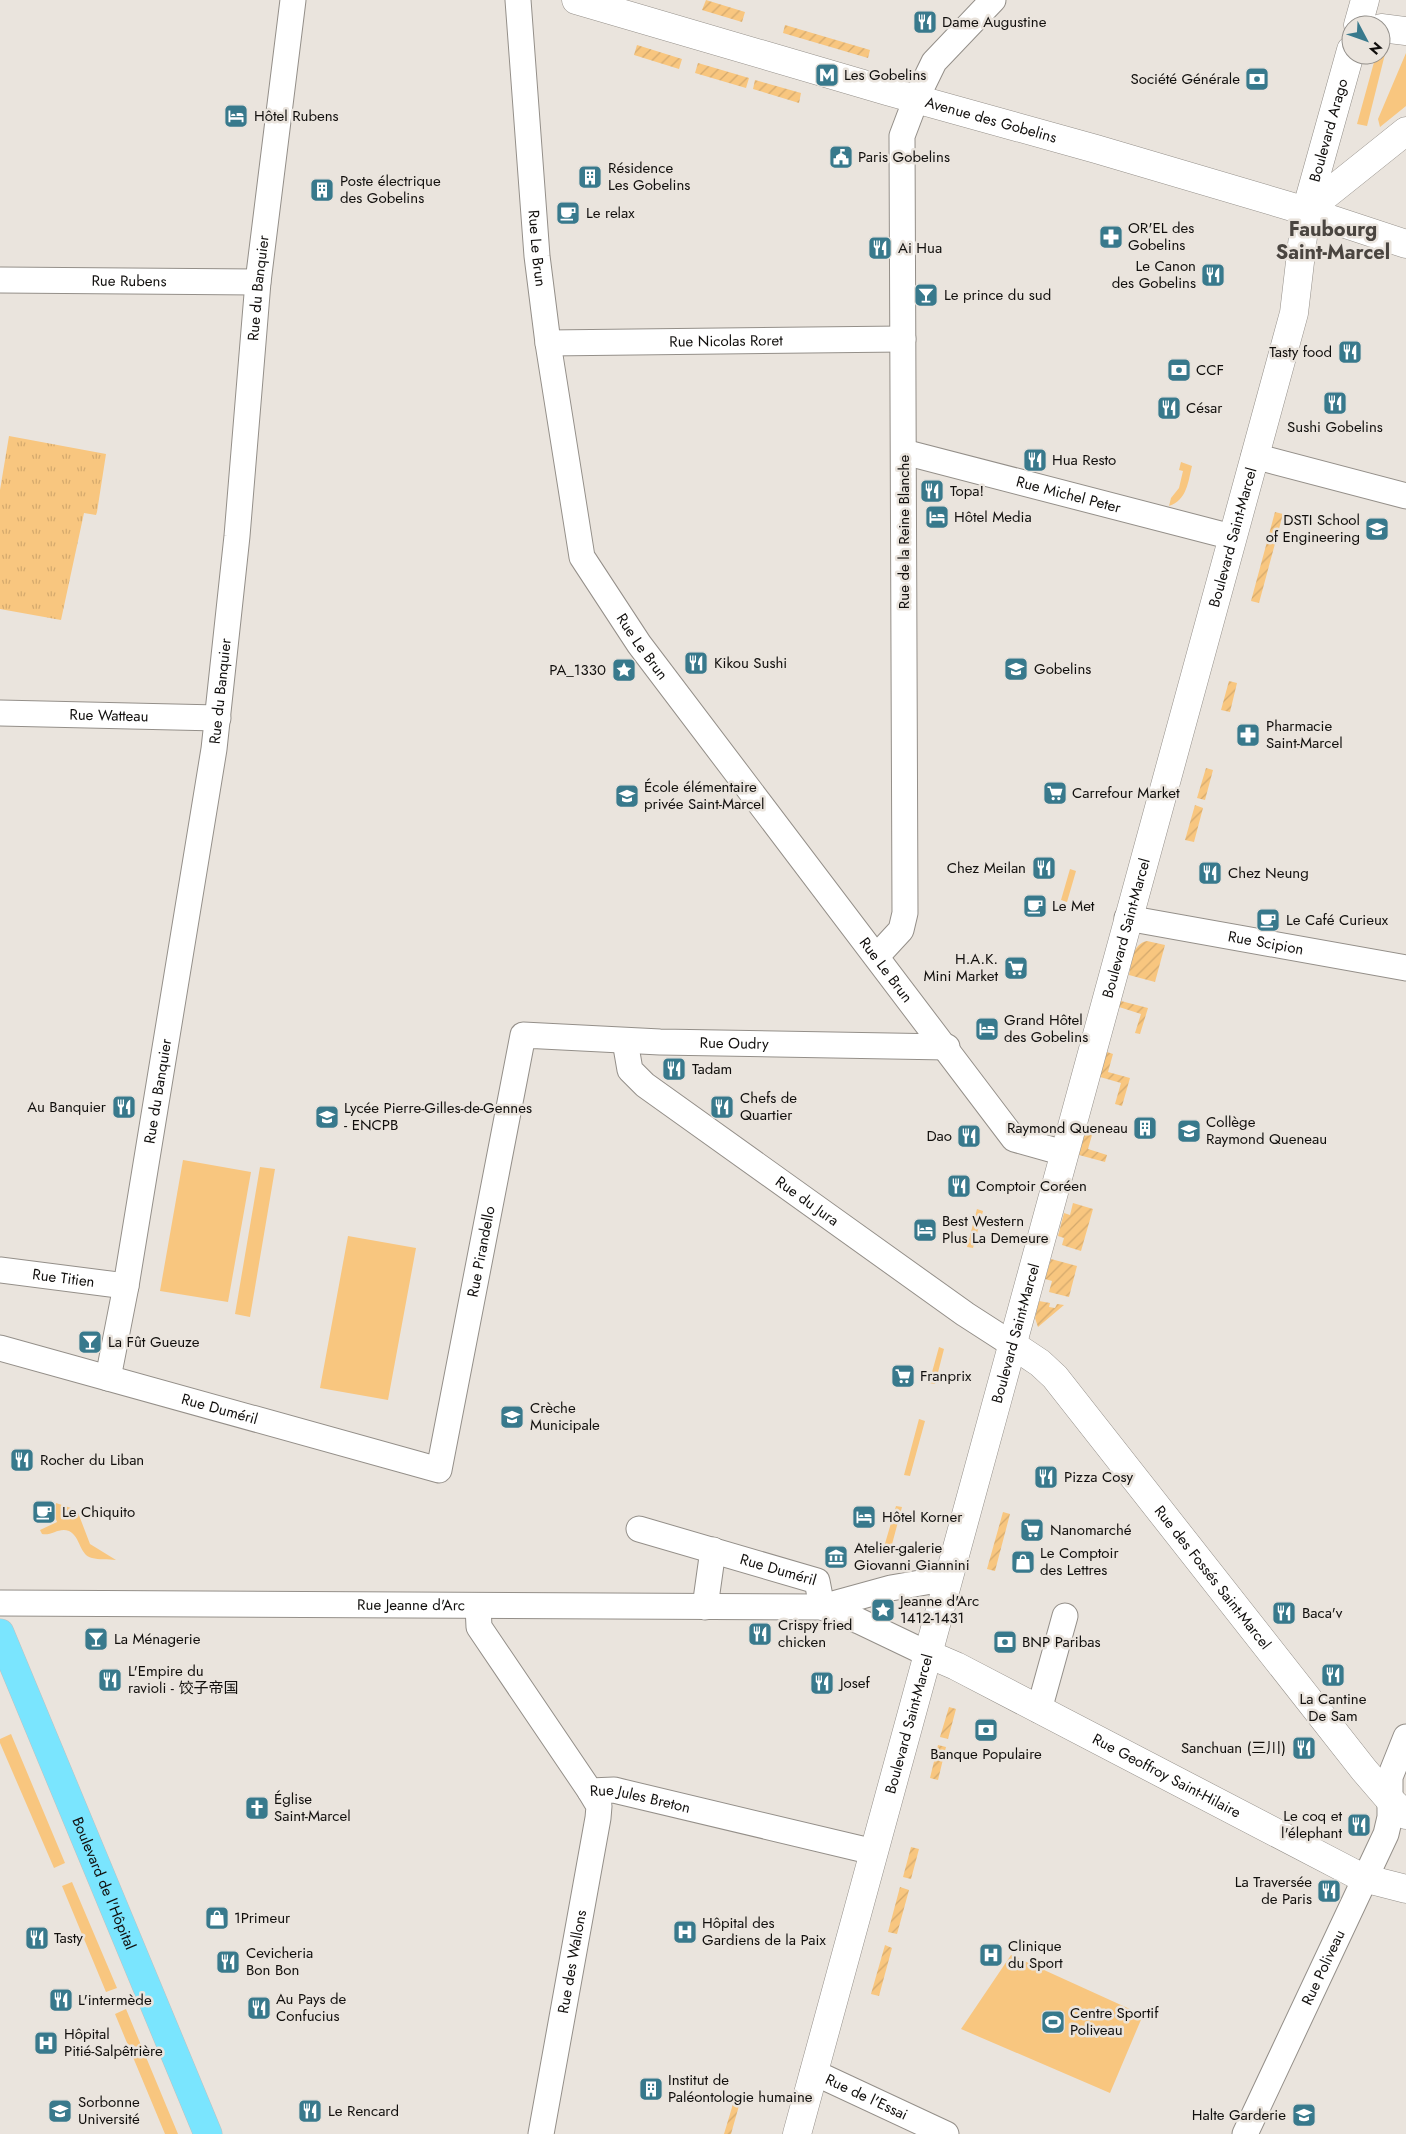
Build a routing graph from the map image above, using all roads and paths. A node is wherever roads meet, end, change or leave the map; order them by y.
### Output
1 (294, 0) edge
2 (518, 0) edge
3 (576, 0) edge
4 (993, 0) edge
5 (1391, 27) edge
6 (1406, 31) edge
7 (1347, 65) edge
8 (916, 99) junction
9 (1406, 131) edge
10 (1306, 211) junction
11 (1406, 244) edge
12 (0, 280) edge
13 (258, 282) junction
14 (903, 339) junction
15 (548, 343) junction
16 (904, 452) junction
17 (1254, 456) junction
18 (1406, 496) edge
19 (1232, 537) junction
20 (0, 713) edge
21 (218, 718) junction
22 (1127, 918) junction
23 (877, 956) junction
24 (1406, 968) edge
25 (522, 1035) joint
26 (626, 1041) junction
27 (946, 1047) junction
28 (1064, 1153) junction
29 (0, 1270) edge
30 (126, 1286) junction
31 (1013, 1345) junction
32 (0, 1348) edge
33 (108, 1378) junction
34 (440, 1470) joint
35 (639, 1529) dead end
36 (713, 1550) junction
37 (949, 1578) junction
38 (0, 1603) edge
39 (478, 1606) junction
40 (705, 1607) junction
41 (822, 1607) junction
42 (1065, 1616) dead end
43 (0, 1633) edge
44 (928, 1654) junction
45 (1039, 1710) junction
46 (1406, 1737) edge
47 (590, 1791) junction
48 (1398, 1807) edge
49 (874, 1852) junction
50 (1363, 1878) junction
51 (1406, 1889) edge
52 (813, 2072) junction
53 (208, 2134) edge
54 (541, 2134) edge
55 (796, 2134) edge
56 (946, 2134) edge
57 (1244, 2134) edge

1 - 13 street, Rue du Banquier
2 - 15 street, Rue Le Brun
3 - 8 main road, Avenue des Gobelins
4 - 8 street, Rue de la Reine Blanche
5 - 6 main road
7 - 10 main road, Boulevard Arago
8 - 10 main road, Avenue des Gobelins
8 - 14 street, Rue de la Reine Blanche
9 - 10 main road
10 - 11 main road, Avenue des Gobelins
10 - 17 main road, Boulevard Saint-Marcel
12 - 13 street, Rue Rubens
13 - 21 street, Rue du Banquier
14 - 15 street, Rue Nicolas Roret
14 - 16 street, Rue de la Reine Blanche
15 - 23 street, Rue Le Brun
16 - 19 street, Rue Michel Peter
16 - 23 street, Rue de la Reine Blanche
17 - 18 street
17 - 19 main road, Boulevard Saint-Marcel
19 - 22 main road, Boulevard Saint-Marcel
20 - 21 street, Rue Watteau
21 - 30 street, Rue du Banquier
22 - 24 street, Rue Scipion
22 - 28 main road, Boulevard Saint-Marcel
23 - 27 street, Rue Le Brun
25 - 26 street, Rue Oudry
25 - 34 street, Rue Pirandello
26 - 27 street, Rue Oudry
26 - 31 street, Rue du Jura
27 - 28 street, Rue Le Brun
28 - 31 main road, Boulevard Saint-Marcel
29 - 30 street, Rue Titien
30 - 33 street, Rue du Banquier
31 - 37 main road, Boulevard Saint-Marcel
31 - 48 main road, Rue des Fossés Saint-Marcel
32 - 33 street, Rue Duméril
33 - 34 street, Rue Duméril
35 - 36 street, Rue Duméril
36 - 40 street
36 - 41 street, Rue Duméril
37 - 41 street, Rue Jeanne d'Arc
37 - 44 main road, Boulevard Saint-Marcel
38 - 39 street, Rue Jeanne d'Arc
39 - 40 street, Rue Jeanne d'Arc
39 - 47 street, Rue Jules Breton
40 - 41 street, Rue Jeanne d'Arc
41 - 44 street, Rue Jeanne d'Arc
42 - 45 street
43 - 53 main road, Boulevard de l'Hôpital
44 - 45 main road, Rue Geoffroy Saint-Hilaire
44 - 49 main road, Boulevard Saint-Marcel
45 - 50 main road, Rue Geoffroy Saint-Hilaire
46 - 48 street, Rue Poliveau
47 - 49 street, Rue Jules Breton
47 - 54 street, Rue des Wallons
48 - 50 street, Rue Poliveau
49 - 52 main road, Boulevard Saint-Marcel
50 - 51 main road, Rue Geoffroy Saint-Hilaire
50 - 57 street, Rue Poliveau
52 - 55 main road, Boulevard Saint-Marcel
52 - 56 street, Rue de l'Essai

